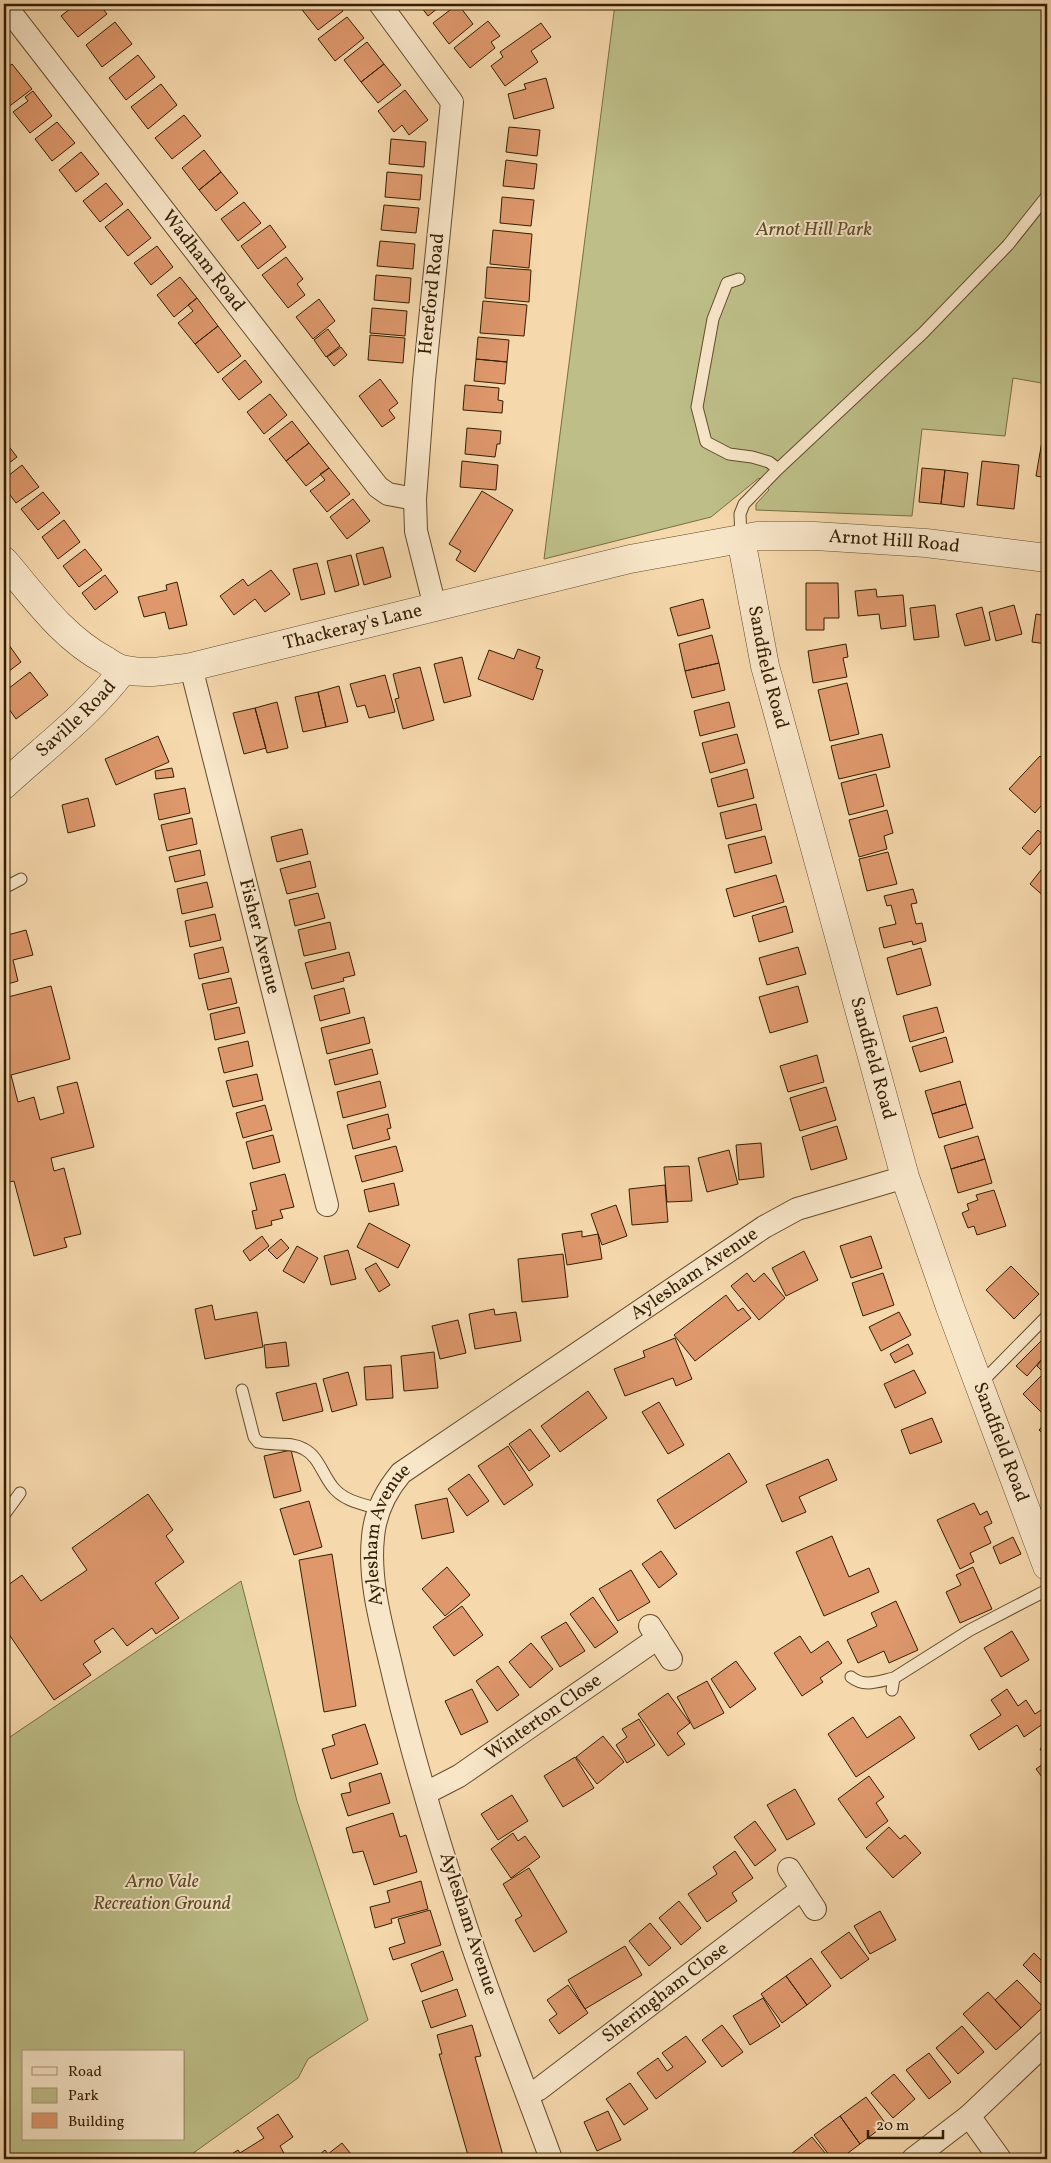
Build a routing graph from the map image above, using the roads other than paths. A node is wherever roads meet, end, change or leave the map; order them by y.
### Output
1 (4, 4) edge
2 (380, 4) edge
3 (1047, 196) edge
4 (739, 279) dead end
5 (778, 469) junction
6 (414, 499) junction
7 (741, 539) junction
8 (1047, 558) edge
9 (4, 561) edge
10 (435, 607) junction
11 (191, 667) junction
12 (123, 670) junction
13 (4, 785) edge
14 (21, 879) dead end
15 (4, 888) edge
16 (905, 1177) junction
17 (327, 1205) dead end
18 (1047, 1316) edge
19 (979, 1385) junction
20 (242, 1390) dead end
21 (20, 1493) dead end
22 (380, 1509) junction
23 (4, 1514) edge
24 (1047, 1566) edge
25 (1047, 1590) edge
26 (671, 1659) dead end
27 (852, 1677) dead end
28 (894, 1678) junction
29 (892, 1690) dead end
30 (426, 1794) junction
31 (789, 1869) dead end
32 (802, 1889) junction
33 (815, 1909) dead end
34 (1047, 2042) edge
35 (528, 2094) junction
36 (968, 2116) junction
37 (552, 2159) edge
38 (914, 2159) edge
39 (1000, 2159) edge

1 - 6 street, Wadham Road
2 - 6 street, Hereford Road
3 - 5 lane
4 - 5 lane
5 - 7 lane
6 - 10 street, Hereford Road
7 - 8 street, Arnot Hill Road
7 - 10 street, Thackeray's Lane
7 - 16 street, Sandfield Road
9 - 12 street, Thackeray's Lane
10 - 11 street, Thackeray's Lane
11 - 12 street, Thackeray's Lane
11 - 17 street, Fisher Avenue
12 - 13 street, Saville Road
14 - 15 lane
16 - 19 street, Sandfield Road
16 - 22 street, Aylesham Avenue
18 - 19 lane
19 - 24 street, Sandfield Road
20 - 22 lane
21 - 23 lane
22 - 30 street, Aylesham Avenue
25 - 28 lane
26 - 30 street, Winterton Close
27 - 28 lane
28 - 29 lane
30 - 35 street, Aylesham Avenue
31 - 32 street
32 - 33 street
32 - 35 street, Sheringham Close
34 - 36 street
35 - 37 street, Aylesham Avenue
36 - 38 street
36 - 39 street

